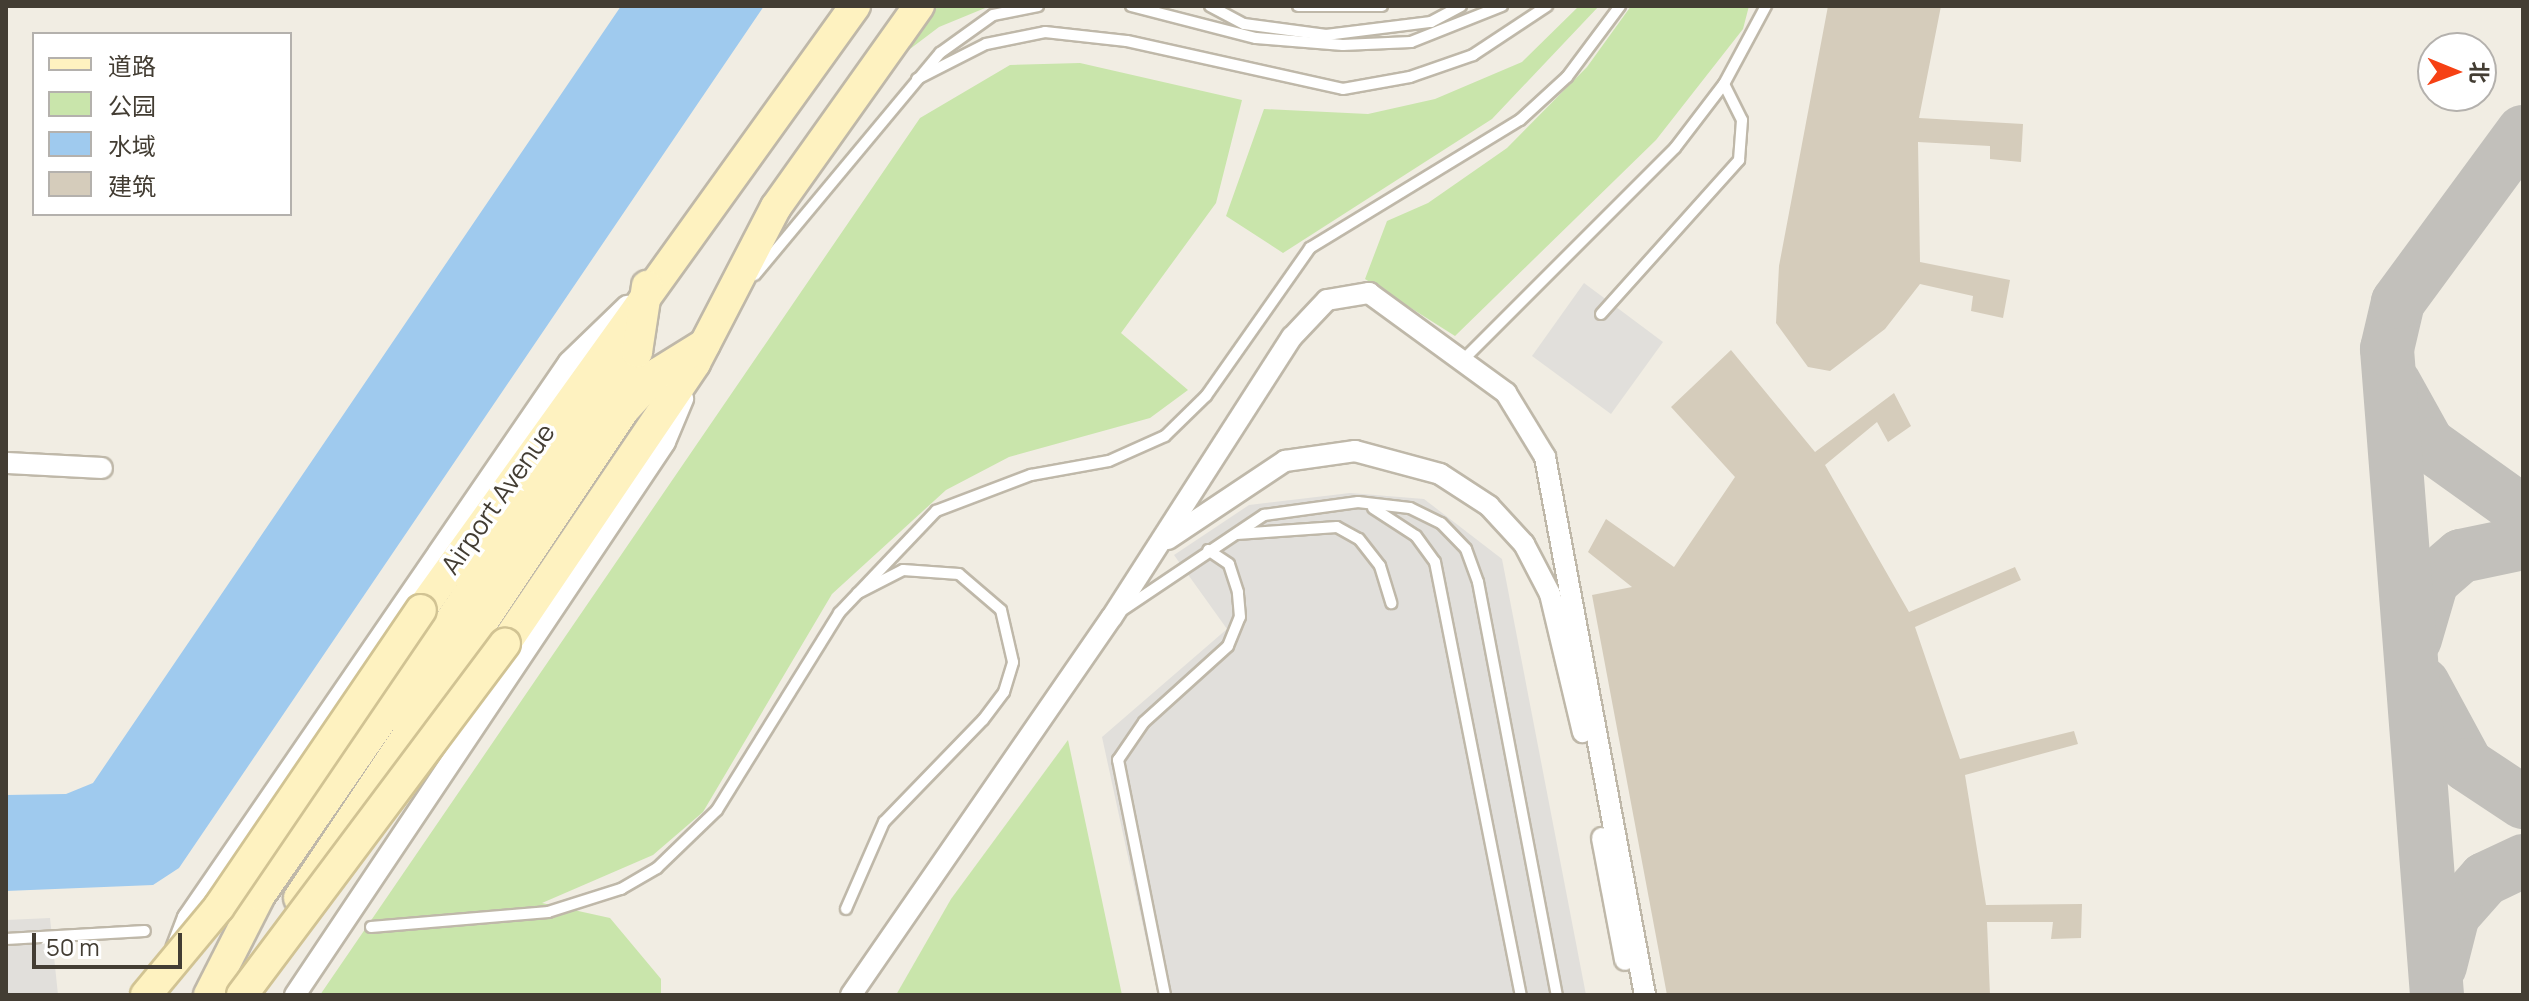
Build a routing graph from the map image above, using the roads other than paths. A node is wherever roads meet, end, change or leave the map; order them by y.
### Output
1 (855, 6) edge
2 (919, 6) edge
3 (1038, 6) edge
4 (1131, 6) edge
5 (1210, 6) edge
6 (1298, 6) edge
7 (1382, 6) edge
8 (1461, 6) edge
9 (1502, 6) edge
10 (1547, 6) edge
11 (1620, 6) edge
12 (1766, 6) edge
13 (917, 79) junction
14 (1724, 84) junction
15 (647, 286) junction
16 (1601, 314) dead end
17 (712, 332) junction
18 (1465, 358) junction
19 (6, 463) edge
20 (102, 468) dead end
21 (1358, 502) junction
22 (1232, 535) junction
23 (1160, 545) junction
24 (1208, 550) junction
25 (853, 596) junction
26 (1391, 603) dead end
27 (1112, 617) junction
28 (846, 909) dead end
29 (371, 927) dead end
30 (145, 931) dead end
31 (6, 939) edge
32 (843, 993) edge
33 (146, 995) edge
34 (158, 995) edge
35 (209, 995) edge
36 (242, 995) edge
37 (248, 995) edge
38 (295, 995) edge
39 (1165, 995) edge
40 (1521, 995) edge
41 (1557, 995) edge
42 (1633, 995) edge
43 (1645, 995) edge

1 - 15 main road, Airport Avenue
2 - 17 main road
3 - 13 lane
4 - 9 lane
5 - 8 lane
6 - 7 lane
10 - 13 lane
11 - 25 lane
12 - 14 lane
13 - 17 lane
14 - 16 lane
14 - 18 lane
15 - 33 main road, Airport Avenue, bridge
15 - 34 street
15 - 35 main road
17 - 36 main road, bridge
17 - 37 main road
17 - 38 street
18 - 23 street
18 - 43 street
19 - 20 street
21 - 22 lane
21 - 40 lane
21 - 41 lane
22 - 24 lane
22 - 26 lane
23 - 27 street
23 - 42 street
24 - 27 lane
24 - 39 lane
25 - 28 lane
25 - 29 lane
27 - 32 street
30 - 31 lane

